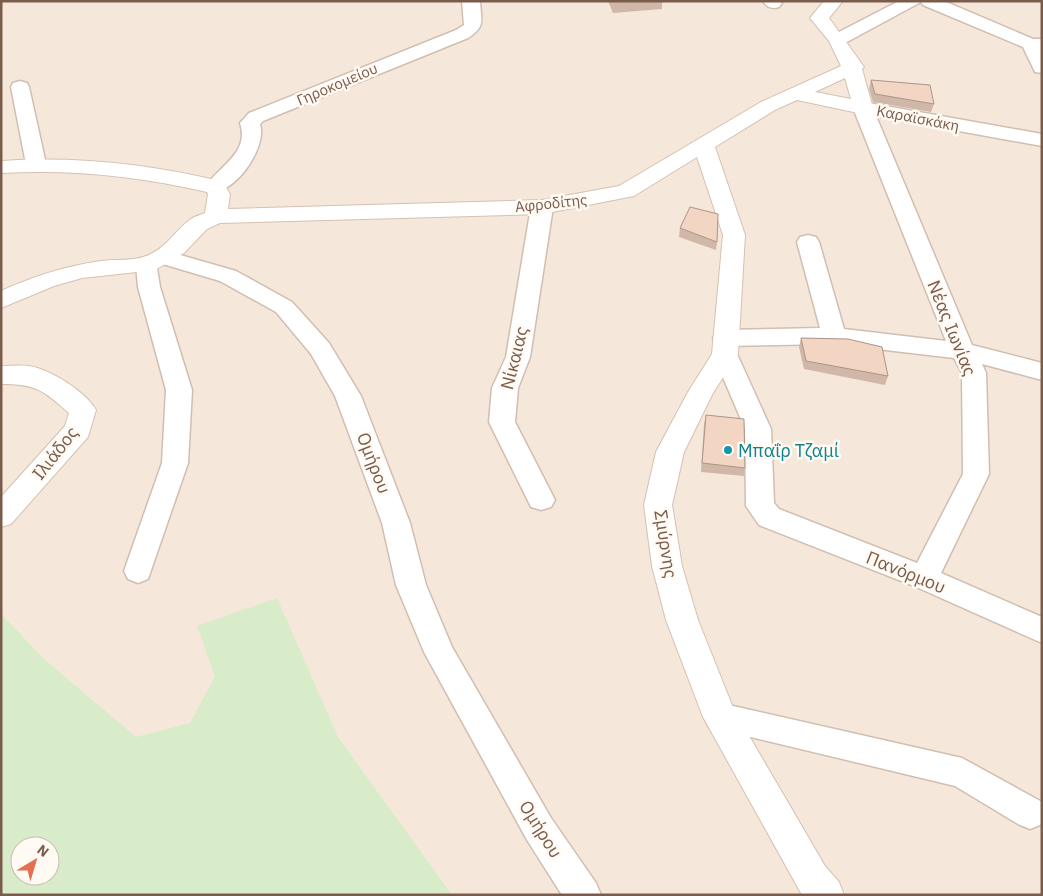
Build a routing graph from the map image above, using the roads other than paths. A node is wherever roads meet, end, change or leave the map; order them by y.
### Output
1 (471, 1) edge
2 (834, 1) edge
3 (913, 1) edge
4 (929, 1) edge
5 (838, 39) junction
6 (1036, 44) edge
7 (854, 67) junction
8 (1042, 68) edge
9 (20, 86) dead end
10 (794, 94) junction
11 (863, 108) junction
12 (1042, 140) edge
13 (704, 146) junction
14 (36, 164) junction
15 (1, 167) edge
16 (215, 186) junction
17 (542, 207) junction
18 (216, 216) junction
19 (808, 242) dead end
20 (155, 261) junction
21 (1, 300) edge
22 (834, 336) junction
23 (725, 346) junction
24 (962, 351) junction
25 (1042, 372) edge
26 (1, 375) edge
27 (541, 500) dead end
28 (1, 516) edge
29 (138, 571) dead end
30 (924, 578) junction
31 (1042, 631) edge
32 (720, 717) junction
33 (1030, 813) dead end
34 (583, 895) edge
35 (826, 895) edge

1 - 16 street, Γηροκομείου
2 - 5 street
3 - 5 street
4 - 6 street
5 - 7 street
6 - 8 street
7 - 10 street, Αφροδίτης
7 - 11 street
9 - 14 street
10 - 11 street, Καραϊσκάκη
10 - 13 street, Αφροδίτης
11 - 12 street, Καραϊσκάκη
11 - 24 street, Νέας Ιωνίας
13 - 17 street, Αφροδίτης
13 - 23 street, Σμύρνης
14 - 15 street
14 - 16 street
16 - 18 street
17 - 18 street, Αφροδίτης
17 - 27 street, Νίκαιας
18 - 20 street
19 - 22 street
20 - 21 street, Ομήρου
20 - 29 street
20 - 34 street, Ομήρου
22 - 23 street
22 - 24 street
23 - 30 street, Πανόρμου
23 - 32 street, Σμύρνης
24 - 25 street
24 - 30 street, Νέας Ιωνίας
26 - 28 street, Ιλιάδος
30 - 31 street, Πανόρμου
32 - 33 street
32 - 35 street, Σμύρνης

